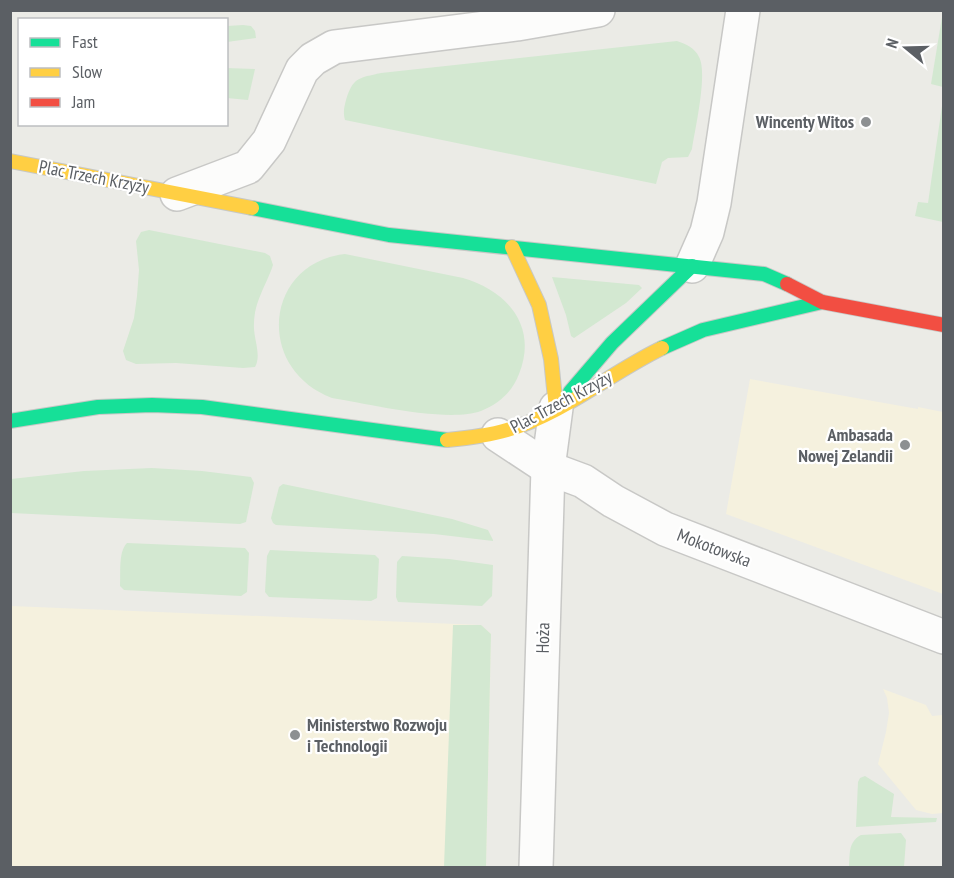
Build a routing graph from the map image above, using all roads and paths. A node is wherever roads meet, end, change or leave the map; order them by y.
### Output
1 (598, 10) edge
2 (743, 10) edge
3 (10, 161) edge
4 (177, 194) junction
5 (512, 247) junction
6 (692, 266) junction
7 (822, 302) junction
8 (944, 325) edge
9 (556, 408) junction
10 (10, 421) edge
11 (498, 435) junction
12 (548, 468) junction
13 (944, 637) edge
14 (537, 867) edge

1 - 4 street
2 - 6 street
3 - 4 street, Plac Trzech Krzyży
4 - 5 street, Plac Trzech Krzyży
5 - 6 street, Plac Trzech Krzyży
5 - 9 street
6 - 7 street, Plac Trzech Krzyży
6 - 9 street
7 - 8 street
7 - 9 street, Plac Trzech Krzyży
9 - 11 street, Plac Trzech Krzyży
9 - 12 street, Hoża
10 - 11 street, Plac Trzech Krzyży
11 - 12 street, Mokotowska
12 - 13 street, Mokotowska
12 - 14 street, Hoża

